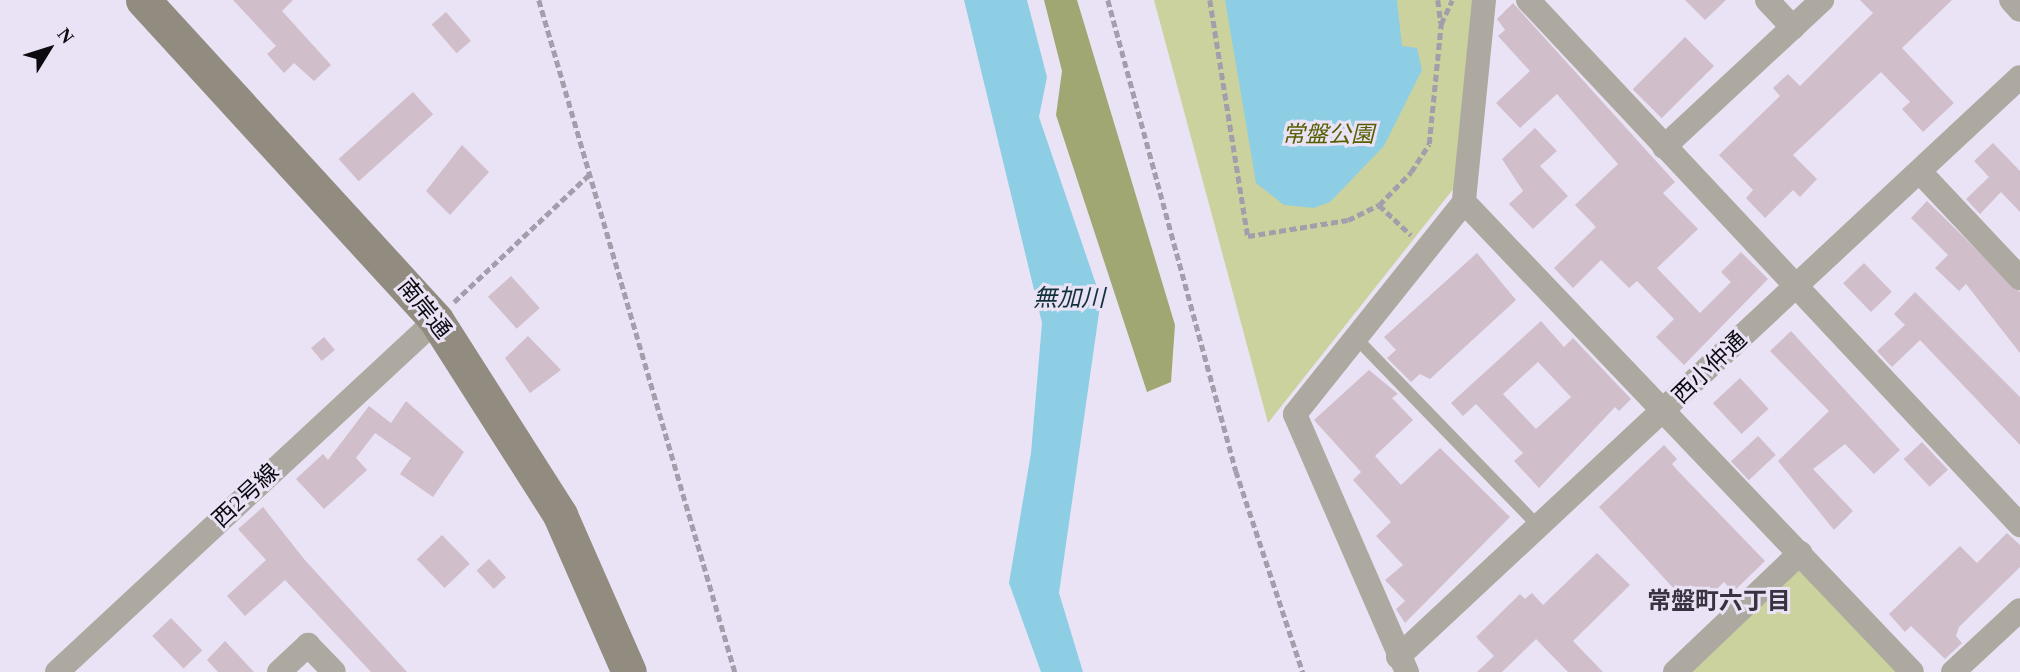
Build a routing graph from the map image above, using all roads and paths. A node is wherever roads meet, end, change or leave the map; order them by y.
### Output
1 (143, 0) edge
2 (539, 0) edge
3 (1108, 0) edge
4 (1210, 0) edge
5 (1438, 0) edge
6 (1452, 0) edge
7 (1485, 0) edge
8 (1528, 0) edge
9 (1767, 0) edge
10 (1822, 0) edge
11 (2011, 0) edge
12 (2020, 10) edge
13 (1441, 24) junction
14 (1793, 27) junction
15 (2020, 77) edge
16 (1664, 147) junction
17 (1920, 172) junction
18 (591, 173) junction
19 (1464, 202) junction
20 (1379, 205) junction
21 (1425, 248) junction
22 (2020, 278) edge
23 (1795, 286) junction
24 (436, 320) junction
25 (1355, 337) junction
26 (1665, 410) junction
27 (2020, 525) edge
28 (1539, 527) junction
29 (1800, 553) junction
30 (2020, 610) edge
31 (1403, 665) edge
32 (57, 672) edge
33 (279, 672) edge
34 (334, 672) edge
35 (629, 672) edge
36 (735, 672) edge
37 (1303, 672) edge
38 (1675, 672) edge
39 (1912, 672) edge
40 (1953, 672) edge

1 - 24 main road, 南岸通
2 - 18 path
3 - 37 path
4 - 20 path
5 - 13 path
6 - 13 path
7 - 19 street
8 - 16 street
9 - 14 street
10 - 14 street
11 - 12 street
13 - 20 path
14 - 16 street
15 - 17 street, 西小仲通
16 - 23 street
17 - 22 street
17 - 23 street, 西小仲通
18 - 24 path
18 - 36 path
19 - 21 street
19 - 26 street
20 - 21 path
21 - 25 street
23 - 26 street, 西小仲通
23 - 27 street
24 - 32 street, 西2号線
24 - 35 main road, 南岸通
25 - 28 lane
25 - 31 street
26 - 28 street, 西小仲通
26 - 29 street
28 - 31 street, 西小仲通
29 - 38 street
29 - 39 street
30 - 40 street
33 - 34 street

